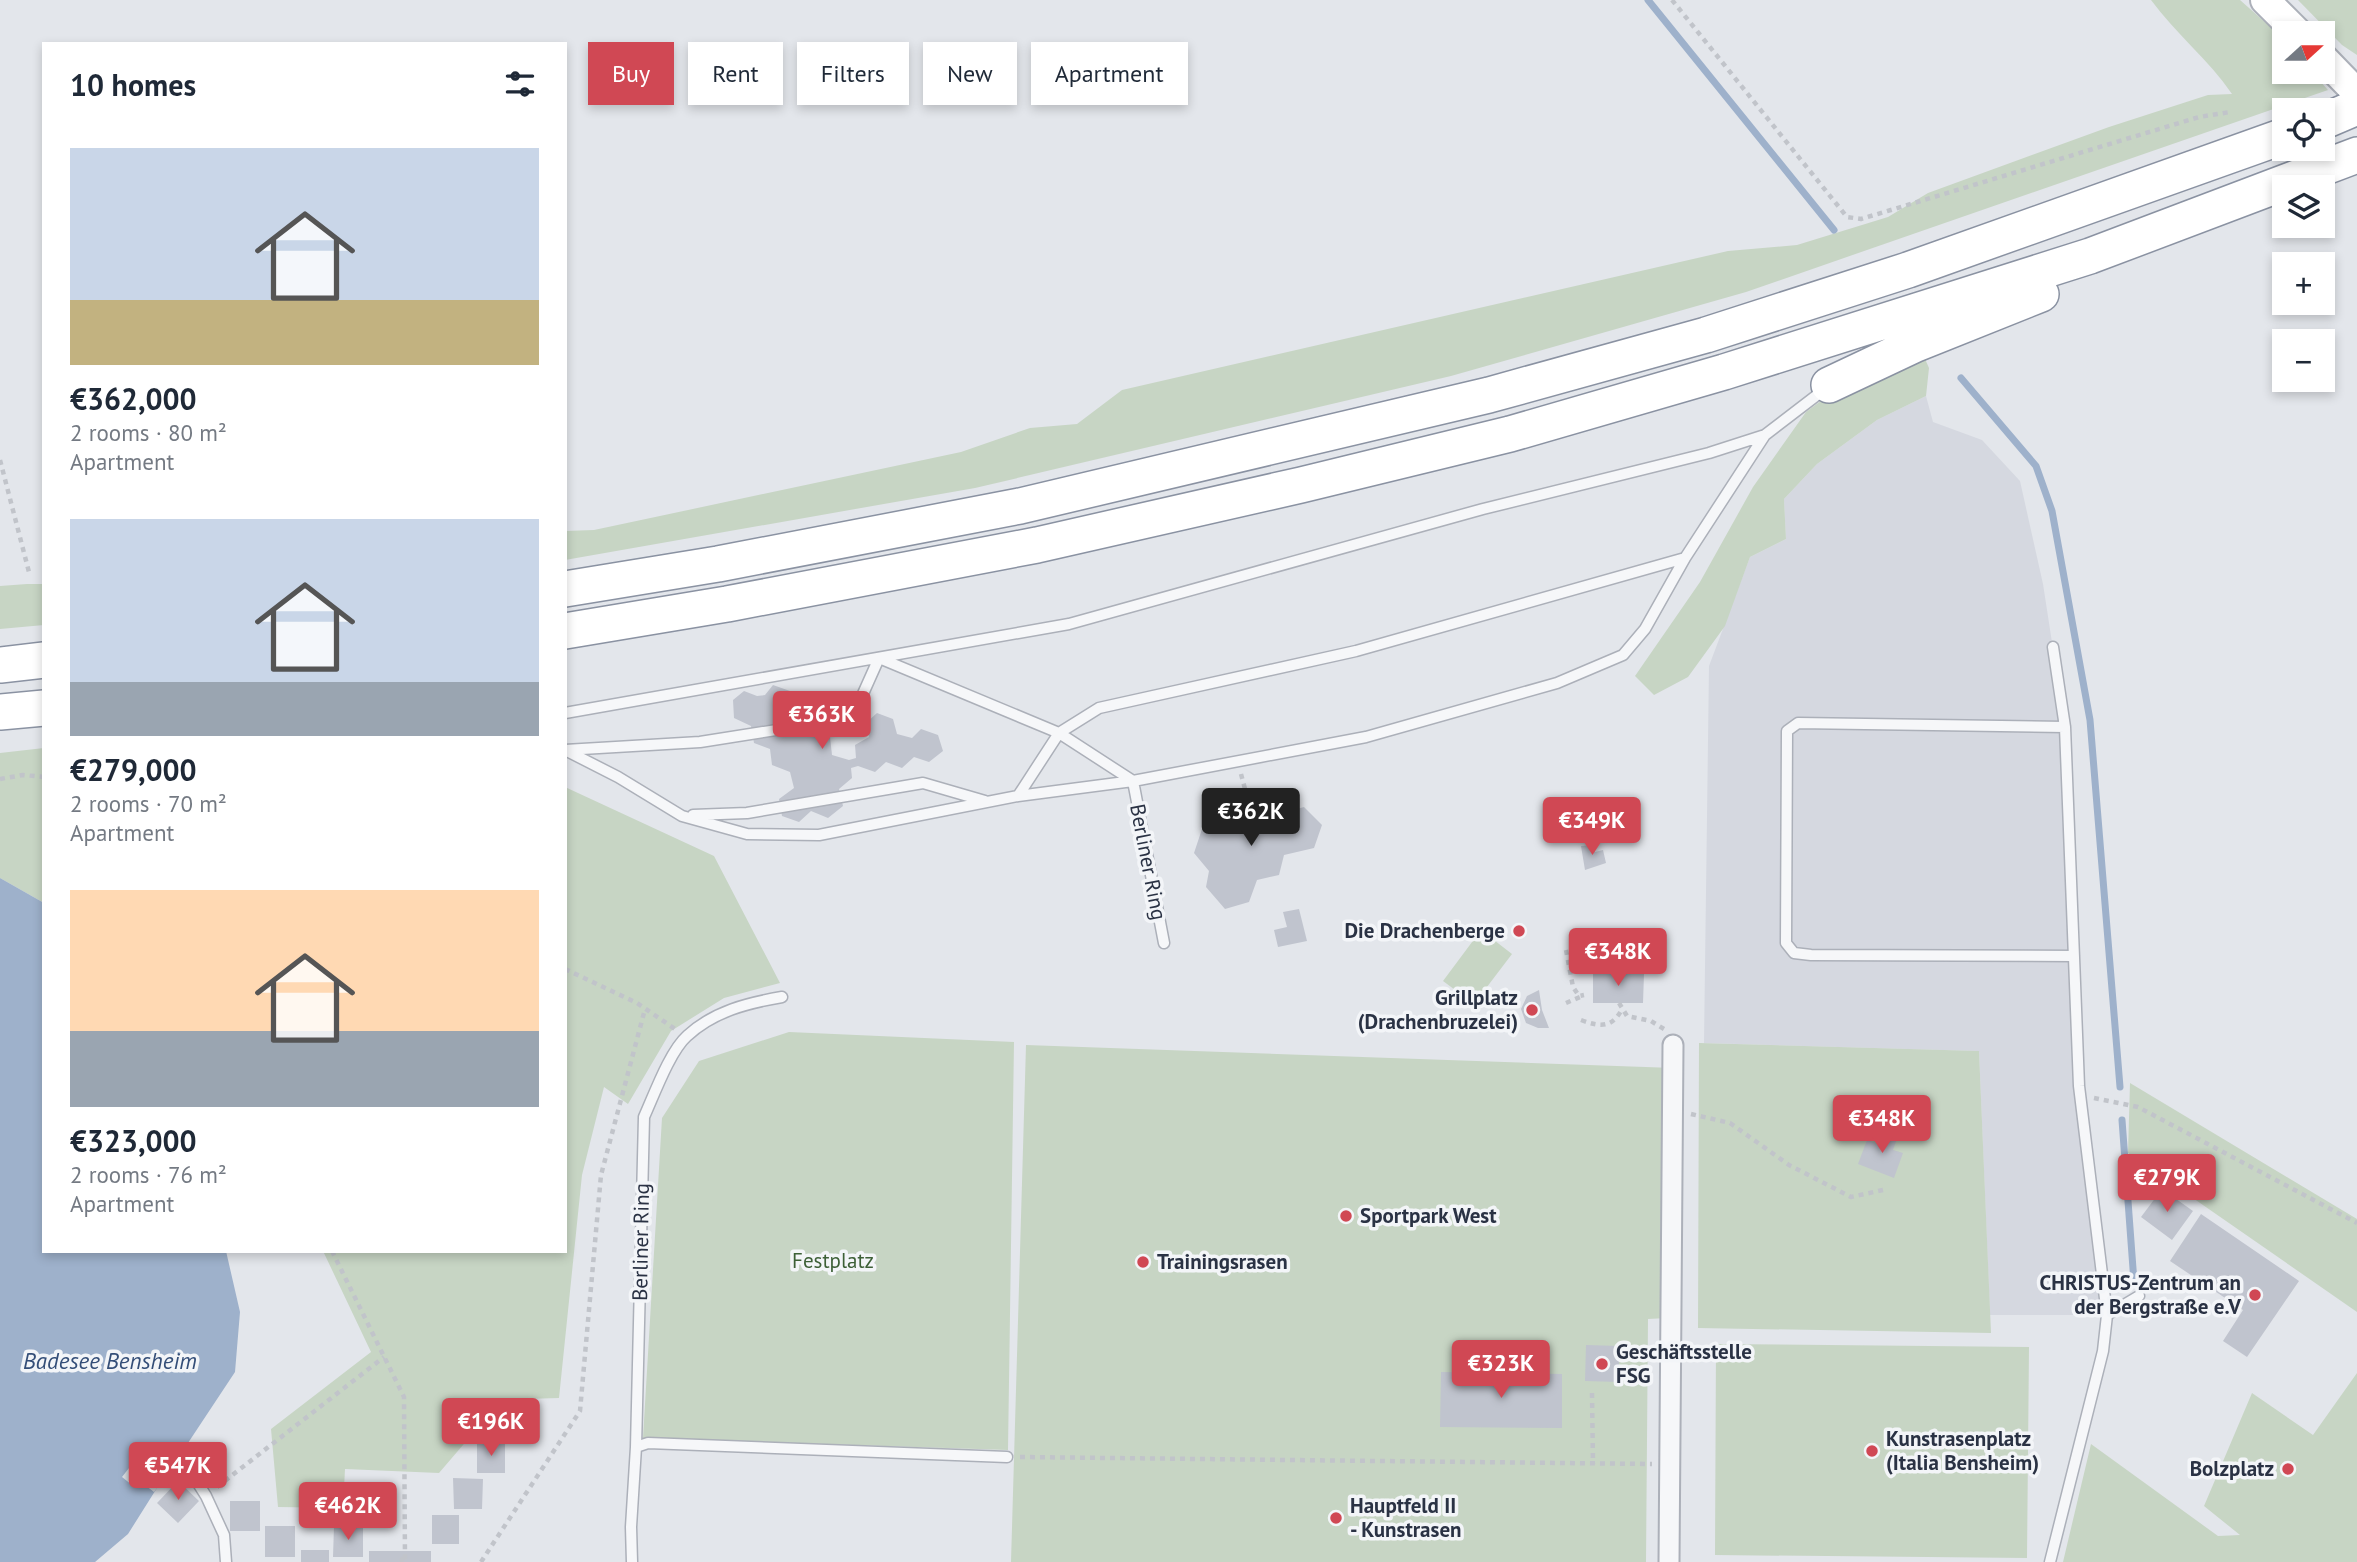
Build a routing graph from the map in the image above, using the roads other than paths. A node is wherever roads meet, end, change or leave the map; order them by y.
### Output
1 (2265, 0) edge
2 (2286, 21) edge
3 (2335, 70) edge
4 (2357, 93) edge
5 (2357, 107) edge
6 (2335, 116) edge
7 (2272, 140) edge
8 (2357, 155) edge
9 (2090, 256) junction
10 (1829, 385) joint
11 (1765, 435) junction
12 (1685, 558) junction
13 (567, 589) edge
14 (567, 631) edge
15 (2053, 647) dead end
16 (879, 658) junction
17 (42, 660) edge
18 (0, 665) edge
19 (42, 708) edge
20 (0, 712) edge
21 (567, 713) edge
22 (2065, 727) junction
23 (1059, 733) junction
24 (567, 750) edge
25 (567, 751) edge
26 (1133, 781) junction
27 (1018, 796) junction
28 (987, 802) junction
29 (682, 816) junction
30 (1164, 943) dead end
31 (2074, 956) junction
32 (782, 997) dead end
33 (1673, 1041) road end
34 (2139, 1296) dead end
35 (2107, 1315) junction
36 (636, 1447) junction
37 (179, 1452) dead end
38 (1007, 1457) road end
39 (226, 1562) edge
40 (632, 1562) edge
41 (1670, 1562) edge
42 (2050, 1562) edge

1 - 2 street
3 - 4 street
5 - 6 highway
7 - 13 highway
8 - 9 highway
9 - 10 highway
9 - 14 highway
10 - 11 lane
11 - 12 lane
11 - 16 lane
12 - 23 lane
12 - 26 lane
15 - 22 lane
16 - 21 lane
16 - 23 lane
16 - 24 lane
17 - 18 highway
19 - 20 highway
22 - 31 lane
22 - 31 lane
23 - 26 lane
23 - 27 lane
25 - 29 lane
26 - 27 lane
26 - 30 lane, Berliner Ring
27 - 28 lane
28 - 29 lane
28 - 29 lane
31 - 35 lane
32 - 36 lane, Berliner Ring
33 - 41 street
34 - 35 lane
35 - 42 lane
36 - 38 lane
36 - 40 lane, Berliner Ring
37 - 39 lane

